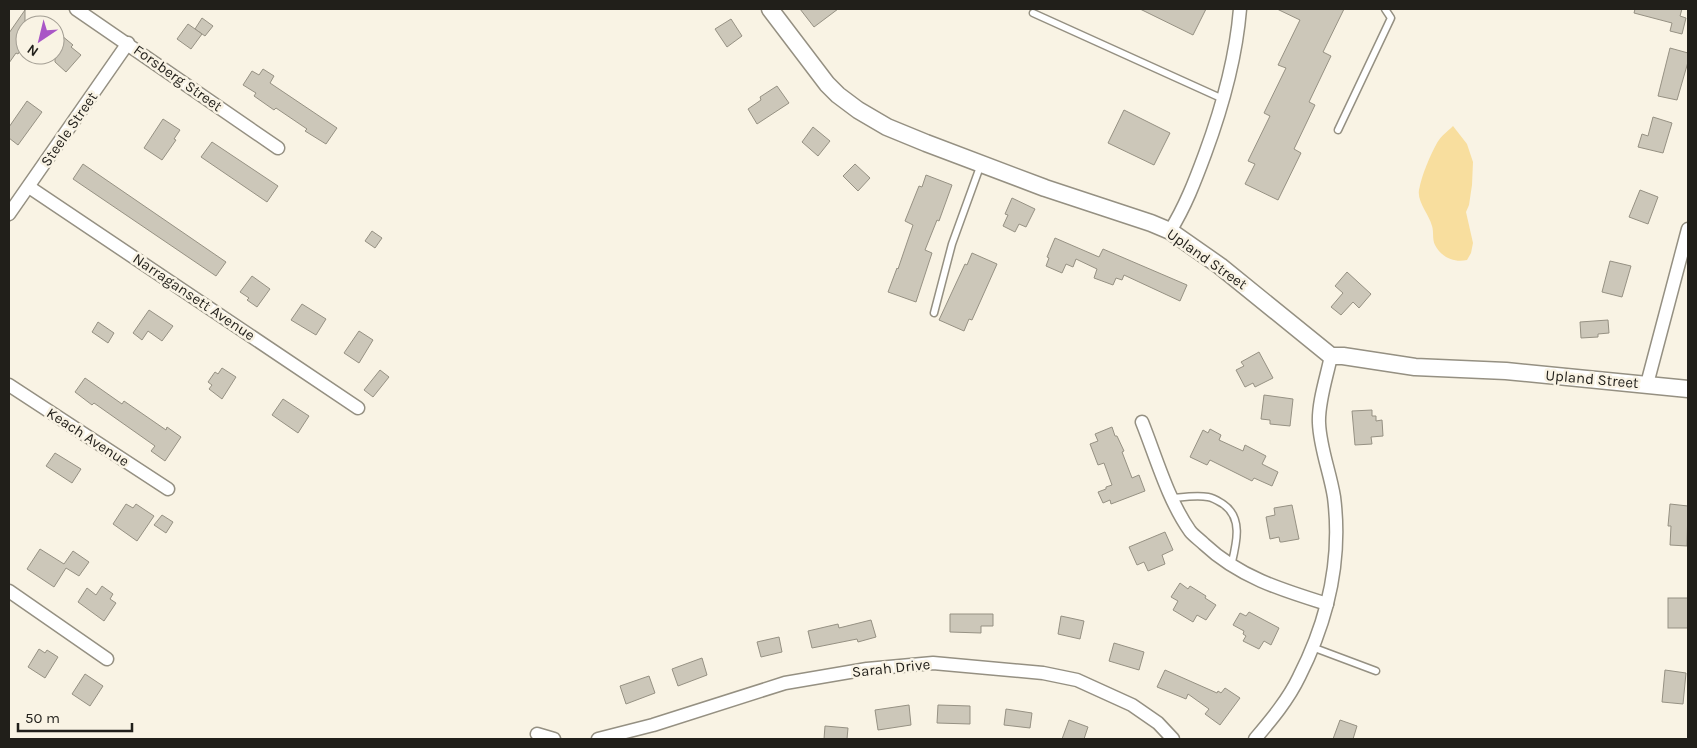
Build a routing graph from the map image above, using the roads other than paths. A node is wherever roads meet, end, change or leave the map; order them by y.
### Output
1 (76, 9) edge
2 (770, 9) edge
3 (1240, 9) edge
4 (1385, 9) edge
5 (1033, 13) dead end
6 (128, 44) junction
7 (1222, 99) junction
8 (1338, 130) dead end
9 (278, 148) dead end
10 (981, 164) junction
11 (29, 186) junction
12 (9, 214) edge
13 (1688, 230) edge
14 (1170, 231) junction
15 (934, 313) dead end
16 (1331, 356) junction
17 (1647, 384) junction
18 (9, 385) edge
19 (1688, 388) edge
20 (358, 408) dead end
21 (1142, 422) dead end
22 (168, 489) dead end
23 (1173, 498) junction
24 (1231, 566) junction
25 (9, 591) edge
26 (1327, 604) junction
27 (1312, 647) junction
28 (107, 659) dead end
29 (1376, 671) dead end
30 (537, 734) dead end
31 (554, 739) edge
32 (598, 739) edge
33 (1173, 739) edge
34 (1255, 739) edge

1 - 6 street, Forsberg Street
2 - 10 street, Upland Street
3 - 7 street
4 - 8 lane
5 - 7 lane
6 - 9 street, Forsberg Street
6 - 11 street, Steele Street
7 - 14 street
10 - 14 street, Upland Street
10 - 15 lane
11 - 12 street, Steele Street
11 - 20 street, Narragansett Avenue
13 - 17 street
14 - 16 street, Upland Street
16 - 17 street, Upland Street
16 - 26 street
17 - 19 street, Upland Street
18 - 22 street, Keach Avenue
21 - 23 street
23 - 24 street
23 - 24 lane
24 - 26 street
25 - 28 street
26 - 27 street
27 - 29 lane
27 - 34 street
30 - 31 street
32 - 33 street, Sarah Drive

